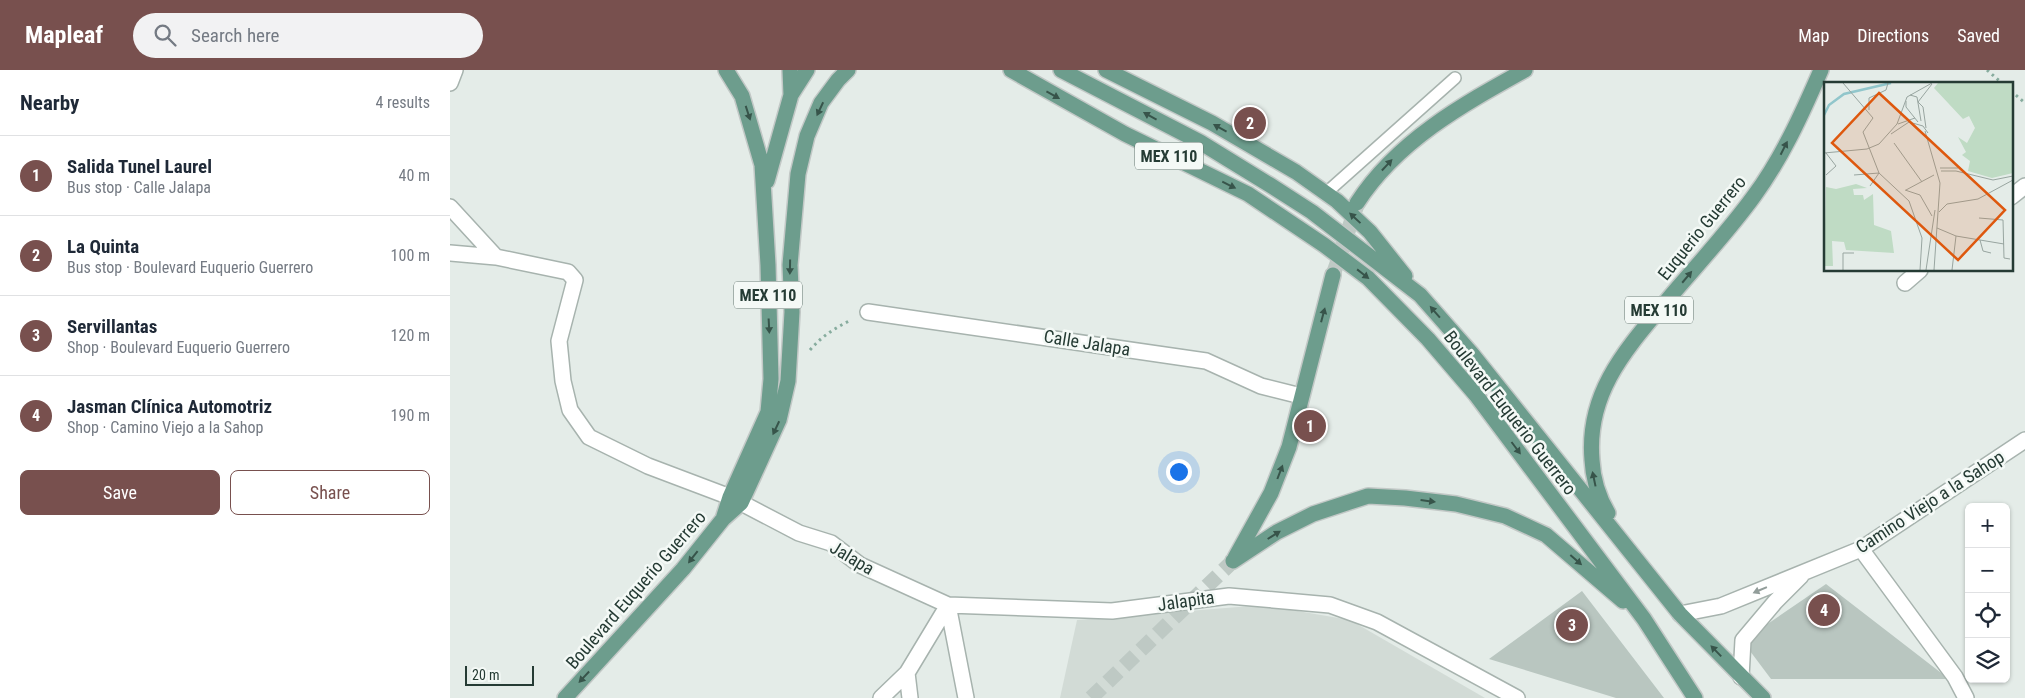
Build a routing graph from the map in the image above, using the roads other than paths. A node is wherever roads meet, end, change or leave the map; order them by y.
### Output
1 (454, 70) edge
2 (726, 70) edge
3 (790, 70) edge
4 (807, 70) edge
5 (848, 70) edge
6 (1011, 70) edge
7 (1061, 70) edge
8 (1106, 70) edge
9 (1524, 70) edge
10 (1821, 70) edge
11 (1455, 78) dead end
12 (450, 83) edge
13 (791, 95) junction
14 (2025, 186) edge
15 (764, 192) junction
16 (1326, 193) junction
17 (2012, 196) edge
18 (1357, 203) tunnel mouth
19 (450, 207) edge
20 (450, 253) edge
21 (496, 258) junction
22 (1919, 271) edge
23 (1333, 275) tunnel mouth
24 (1904, 283) dead end
25 (1420, 295) junction
26 (868, 312) road end
27 (1301, 396) junction
28 (2025, 440) edge
29 (735, 500) junction
30 (1861, 549) junction
31 (1642, 567) junction
32 (1805, 571) junction
33 (948, 605) junction
34 (1680, 614) junction
35 (1644, 619) junction
36 (907, 673) junction
37 (1741, 677) junction
38 (565, 698) edge
39 (881, 698) edge
40 (910, 698) edge
41 (966, 698) edge
42 (1517, 698) edge
43 (1695, 698) edge
44 (1763, 698) edge
45 (1966, 698) edge

1 - 12 street
2 -> 15 main road, Boulevard Euquerio Guerrero / MEX 110
3 - 13 main road
4 - 13 main road
5 -> 29 main road
6 -> 35 main road, Boulevard Euquerio Guerrero / MEX 110
25 -> 7 main road, Boulevard Euquerio Guerrero / MEX 110
16 -> 8 main road
18 -> 9 main road
31 -> 10 main road, Euquerio Guerrero / MEX 110
11 - 16 lane
13 - 15 main road
14 - 17 street
15 -> 29 main road, Boulevard Euquerio Guerrero / MEX 110
25 -> 16 main road
19 - 21 street
20 - 21 street
21 - 29 street, Jalapa
22 - 24 street
27 -> 23 main road
31 -> 25 main road, Boulevard Euquerio Guerrero / MEX 110
26 - 27 street, Calle Jalapa
27 - 35 main road
28 - 30 street, Camino Viejo a la Sahop
29 - 33 street, Jalapa
29 -> 38 main road, Boulevard Euquerio Guerrero / MEX 110
30 - 32 street, Camino Viejo a la Sahop
30 - 45 street
31 - 34 main road, MEX 110
32 -> 34 street, Camino Viejo a la Sahop
32 - 37 street, Camino Viejo a la Sahop
33 - 36 street
33 - 41 street
33 - 42 street, Jalapita
37 -> 34 main road, MEX 110
35 - 43 main road, Boulevard Euquerio Guerrero / MEX 110
36 - 39 street
36 - 40 street
37 - 44 main road, MEX 110

